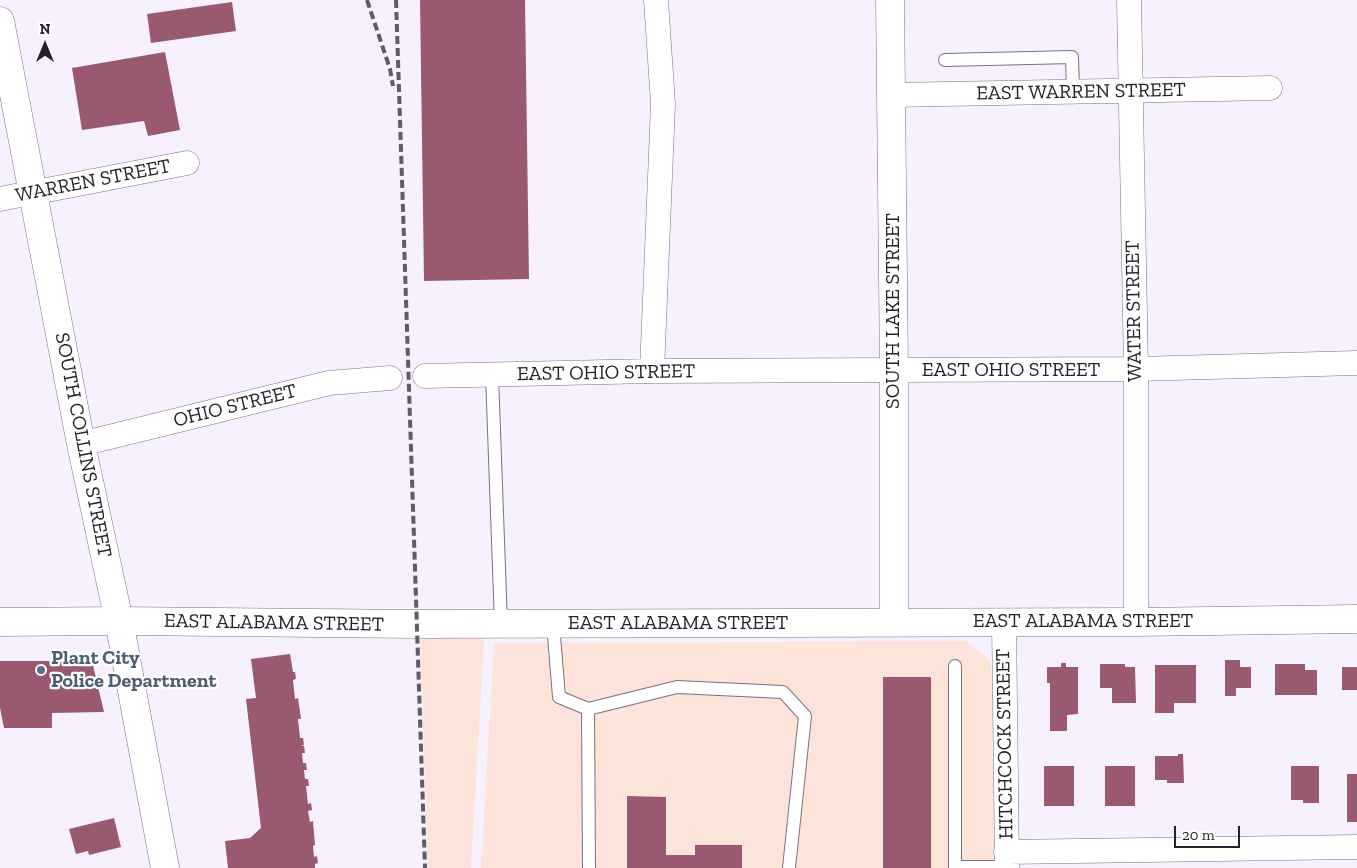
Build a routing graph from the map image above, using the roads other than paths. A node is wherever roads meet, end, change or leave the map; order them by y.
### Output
1 (656, 0) edge
2 (890, 0) edge
3 (1129, 0) edge
4 (0, 21) edge
5 (945, 60) dead end
6 (1270, 88) dead end
7 (1073, 92) junction
8 (1131, 92) junction
9 (891, 95) junction
10 (187, 163) dead end
11 (33, 192) junction
12 (0, 199) edge
13 (1357, 363) edge
14 (1136, 369) junction
15 (652, 371) junction
16 (894, 371) junction
17 (492, 375) junction
18 (425, 376) dead end
19 (390, 378) dead end
20 (81, 444) junction
21 (1357, 619) edge
22 (119, 621) junction
23 (894, 621) junction
24 (1004, 621) junction
25 (0, 622) edge
26 (1136, 622) junction
27 (501, 624) junction
28 (553, 624) junction
29 (955, 666) dead end
30 (588, 709) junction
31 (1357, 847) edge
32 (1007, 862) edge
33 (955, 867) edge
34 (166, 868) edge
35 (589, 868) edge
36 (789, 868) edge

1 - 15 street
2 - 9 street, SOUTH LAKE STREET
3 - 8 street, WATER STREET
4 - 11 street, SOUTH COLLINS STREET
5 - 7 lane
6 - 8 street, EAST WARREN STREET
7 - 8 street, EAST WARREN STREET
7 - 9 street, EAST WARREN STREET
8 - 14 street, WATER STREET
9 - 16 street, SOUTH LAKE STREET
10 - 11 street, WARREN STREET
11 - 12 street, WARREN STREET
11 - 20 street, SOUTH COLLINS STREET
13 - 14 street, EAST OHIO STREET
14 - 16 street, EAST OHIO STREET
14 - 26 street, WATER STREET
15 - 16 street, EAST OHIO STREET
15 - 17 street, EAST OHIO STREET
16 - 23 street, SOUTH LAKE STREET
17 - 18 street, EAST OHIO STREET
17 - 27 lane
19 - 20 street, OHIO STREET
20 - 22 street, SOUTH COLLINS STREET
21 - 26 street, EAST ALABAMA STREET
22 - 25 street, EAST ALABAMA STREET
22 - 27 street, EAST ALABAMA STREET
22 - 34 street, SOUTH COLLINS STREET
23 - 24 street, EAST ALABAMA STREET
23 - 28 street, EAST ALABAMA STREET
24 - 26 street, EAST ALABAMA STREET
24 - 32 street, HITCHCOCK STREET
27 - 28 street, EAST ALABAMA STREET
28 - 30 lane
29 - 33 lane
30 - 35 lane
30 - 36 lane
31 - 32 street
32 - 33 lane

